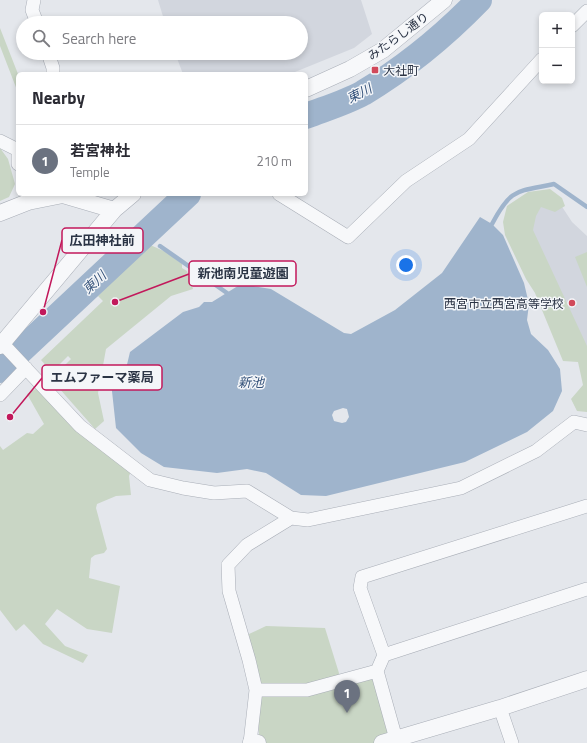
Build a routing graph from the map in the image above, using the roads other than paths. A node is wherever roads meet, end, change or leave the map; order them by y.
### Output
1 (34, 0) edge
2 (444, 0) edge
3 (587, 11) edge
4 (34, 16) edge
5 (575, 23) edge
6 (50, 60) edge
7 (539, 62) edge
8 (53, 72) edge
9 (308, 88) edge
10 (0, 141) edge
11 (16, 149) edge
12 (131, 196) edge
13 (282, 196) edge
14 (27, 198) edge
15 (114, 210) junction
16 (0, 213) edge
17 (3, 346) edge
18 (25, 366) junction
19 (0, 395) edge
20 (587, 425) edge
21 (587, 506) edge
22 (291, 518) junction
23 (587, 589) edge
24 (384, 655) junction
25 (377, 671) junction
26 (587, 679) edge
27 (256, 690) junction
28 (500, 708) junction
29 (391, 742) edge
30 (253, 743) edge
31 (512, 743) edge

1 - 4 street
2 - 9 street, みたらし通り
3 - 5 street
6 - 8 street
7 - 13 street
10 - 11 street
12 - 15 street
14 - 15 street
14 - 16 street
15 - 17 street
17 - 18 street
18 - 19 street
18 - 22 street
20 - 22 street
21 - 24 street
22 - 27 street
23 - 24 street
24 - 25 street
25 - 27 street
25 - 29 street
26 - 28 street
27 - 30 street
28 - 29 street
28 - 31 street

